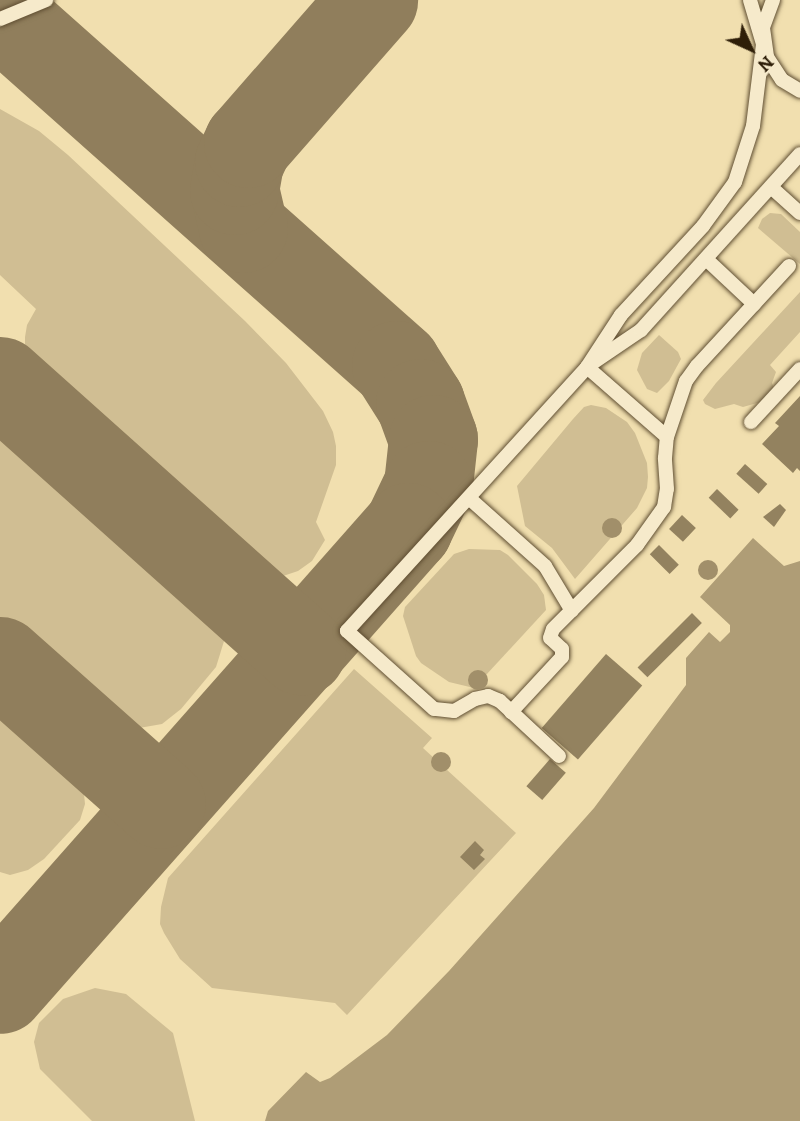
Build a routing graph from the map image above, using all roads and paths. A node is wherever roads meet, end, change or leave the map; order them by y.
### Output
1 (46, 0) edge
2 (750, 0) edge
3 (773, 0) edge
4 (0, 19) edge
5 (763, 44) junction
6 (800, 91) edge
7 (800, 154) edge
8 (771, 187) junction
9 (800, 213) edge
10 (706, 259) junction
11 (789, 266) dead end
12 (754, 304) junction
13 (587, 367) junction
14 (800, 369) edge
15 (751, 422) dead end
16 (667, 437) junction
17 (469, 498) junction
18 (572, 611) junction
19 (511, 712) junction
20 (559, 756) dead end

1 - 4 lane
2 - 5 lane
3 - 5 lane
5 - 6 lane
5 - 13 lane
7 - 8 lane
8 - 9 lane
8 - 10 lane
10 - 12 lane
10 - 13 lane
11 - 12 lane
12 - 16 lane
13 - 16 lane
13 - 17 lane
14 - 15 lane
16 - 18 lane
17 - 18 lane
17 - 19 lane
18 - 19 lane
19 - 20 lane

